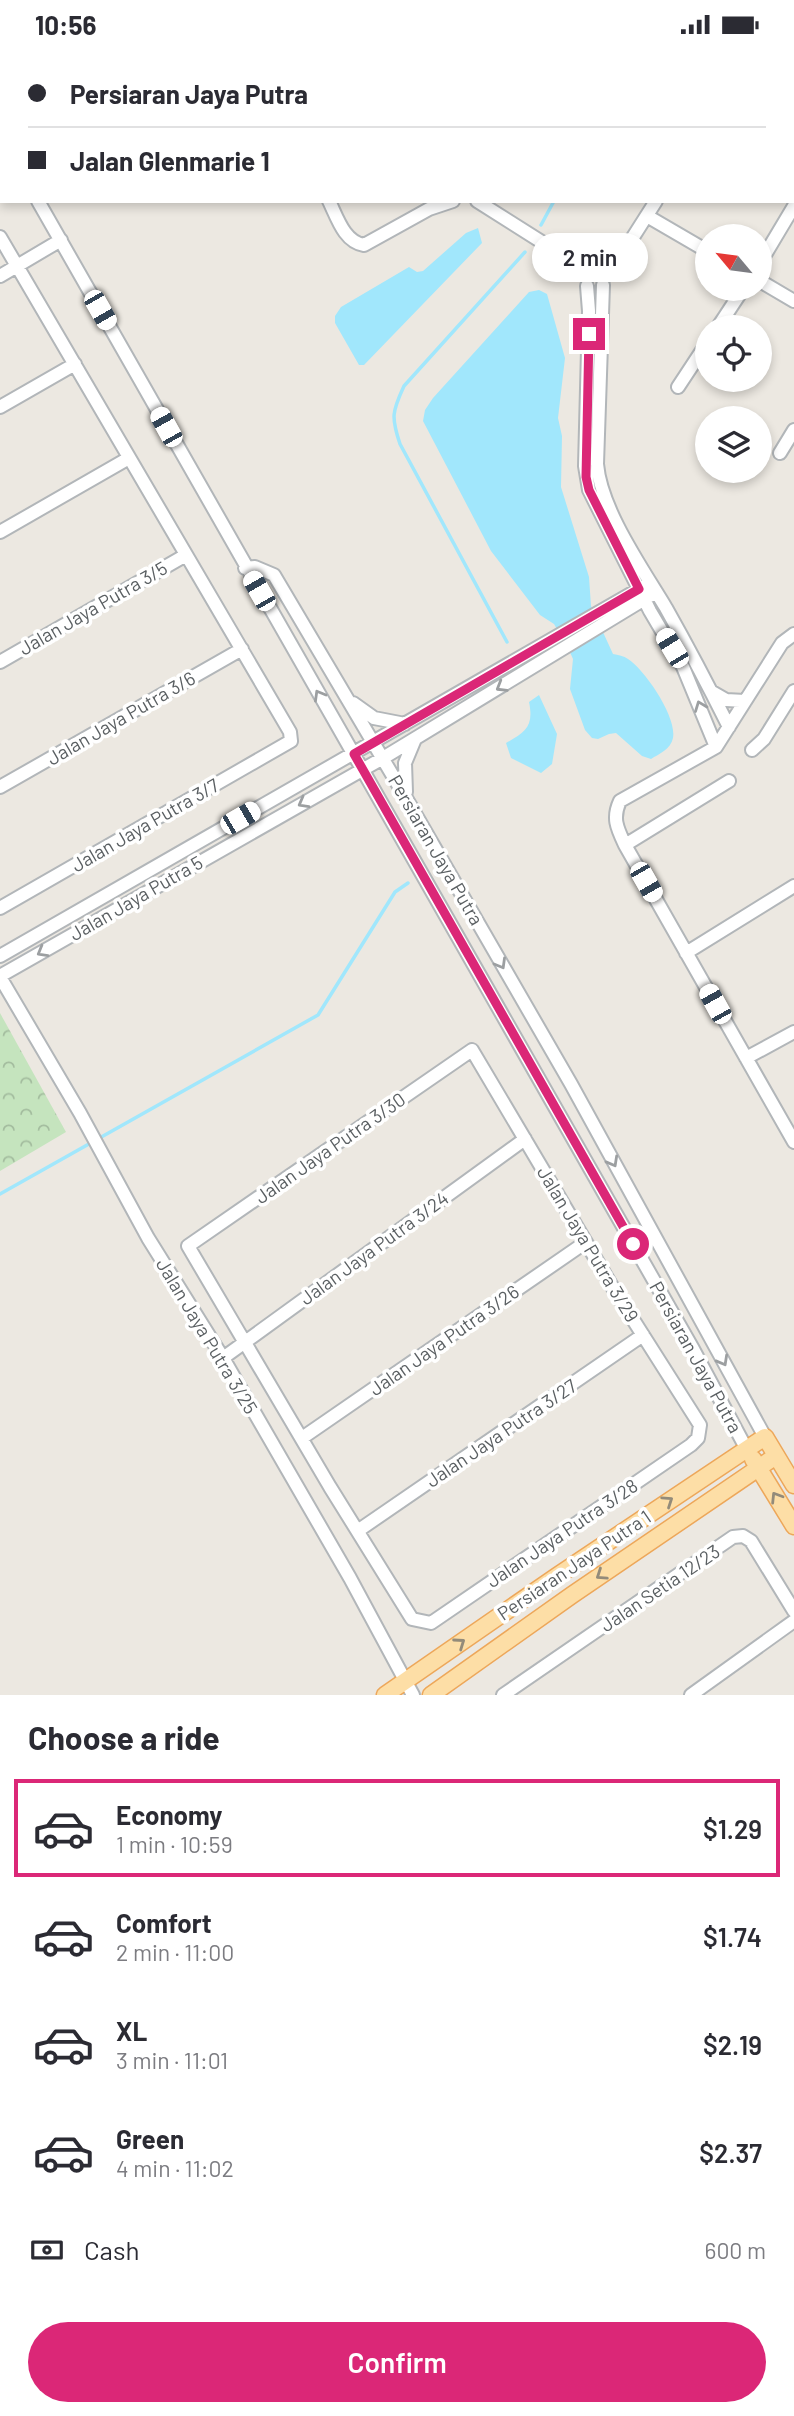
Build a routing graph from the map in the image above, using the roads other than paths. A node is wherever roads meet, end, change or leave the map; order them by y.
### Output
1 (39, 203) edge
2 (330, 203) edge
3 (447, 203) edge
4 (480, 203) edge
5 (655, 203) edge
6 (794, 206) edge
7 (647, 216) junction
8 (0, 237) edge
9 (61, 240) junction
10 (772, 243) edge
11 (695, 244) edge
12 (17, 266) junction
13 (586, 271) junction
14 (0, 276) edge
15 (604, 279) junction
16 (587, 286) junction
17 (772, 288) edge
18 (794, 301) edge
19 (695, 361) edge
20 (75, 365) junction
21 (593, 380) junction
22 (678, 387) dead end
23 (0, 407) edge
24 (794, 430) edge
25 (780, 453) dead end
26 (130, 458) junction
27 (0, 532) edge
28 (186, 555) junction
29 (246, 568) junction
30 (647, 591) junction
31 (603, 617) junction
32 (794, 634) edge
33 (242, 649) junction
34 (0, 661) edge
35 (696, 661) junction
36 (683, 667) junction
37 (794, 691) edge
38 (712, 692) junction
39 (347, 698) junction
40 (745, 701) junction
41 (405, 724) junction
42 (729, 727) junction
43 (415, 739) junction
44 (373, 742) junction
45 (716, 747) junction
46 (752, 750) dead end
47 (354, 754) junction
48 (383, 758) junction
49 (362, 770) junction
50 (729, 781) dead end
51 (0, 787) edge
52 (406, 798) junction
53 (625, 845) junction
54 (794, 886) edge
55 (0, 908) edge
56 (686, 953) junction
57 (0, 956) edge
58 (0, 977) edge
59 (794, 1032) edge
60 (472, 1050) joint
61 (746, 1058) junction
62 (525, 1139) junction
63 (794, 1142) edge
64 (586, 1242) junction
65 (188, 1246) joint
66 (643, 1335) junction
67 (245, 1342) junction
68 (223, 1358) junction
69 (765, 1437) junction
70 (302, 1438) junction
71 (698, 1438) joint
72 (746, 1448) junction
73 (776, 1456) junction
74 (758, 1468) junction
75 (794, 1485) edge
76 (794, 1526) edge
77 (359, 1530) junction
78 (794, 1611) edge
79 (794, 1621) edge
80 (423, 1623) joint
81 (409, 1689) edge
82 (386, 1695) edge
83 (430, 1695) edge
84 (503, 1695) edge
85 (691, 1695) edge

1 - 9 street, Persiaran Jaya Putra
2 - 3 street
4 - 13 street
5 - 7 street
6 - 10 street
7 - 11 street
7 - 15 street
8 - 12 street
9 - 12 street
9 - 29 street, Persiaran Jaya Putra
12 - 14 street
12 - 20 street
13 - 15 street
13 - 16 street
15 - 16 street
15 - 21 street
16 - 21 street
17 - 18 street
19 - 22 street
20 - 23 street
20 - 26 street
21 - 30 street
24 - 25 street
26 - 27 street
26 - 28 street
28 - 33 street
28 - 34 street, Jalan Jaya Putra 3/5
29 - 39 street, Persiaran Jaya Putra
47 -> 29 street, Persiaran Jaya Putra
30 - 31 street
30 - 35 street
30 - 36 street
31 - 41 street, Jalan Jaya Putra 5
31 -> 43 street, Jalan Jaya Putra 5
32 - 40 street
33 - 51 street, Jalan Jaya Putra 3/6
33 - 55 street, Jalan Jaya Putra 3/7
35 - 36 street
35 - 38 street
45 -> 36 street
37 - 46 street
38 - 40 street
38 - 42 street
39 - 41 street
39 - 44 street, Persiaran Jaya Putra
40 - 42 street
41 - 44 street, Jalan Jaya Putra 5
42 - 45 street
43 - 48 street, Jalan Jaya Putra 5
43 - 52 street
44 - 47 street, Jalan Jaya Putra 5
44 - 48 street, Persiaran Jaya Putra
45 - 53 street
47 - 49 street, Persiaran Jaya Putra
47 - 57 street, Jalan Jaya Putra 5
48 - 49 street, Jalan Jaya Putra 5
48 - 52 street, Persiaran Jaya Putra
49 -> 58 street, Jalan Jaya Putra 5
49 - 72 street, Persiaran Jaya Putra
50 - 53 street
52 -> 69 street, Persiaran Jaya Putra
53 - 56 street
54 - 56 street
56 - 61 street
58 - 68 street, Jalan Jaya Putra 3/25
59 - 61 street
60 - 62 street, Jalan Jaya Putra 3/29
60 - 65 street, Jalan Jaya Putra 3/30
61 - 63 street
62 - 64 street, Jalan Jaya Putra 3/29
62 - 67 street, Jalan Jaya Putra 3/24
64 - 66 street, Jalan Jaya Putra 3/29
64 - 70 street, Jalan Jaya Putra 3/26
65 - 67 street, Jalan Jaya Putra 3/25
66 - 71 street, Jalan Jaya Putra 3/29
66 - 77 street, Jalan Jaya Putra 3/27
67 - 68 street, Jalan Jaya Putra 3/24
67 - 70 street, Jalan Jaya Putra 3/25
68 - 81 street, Jalan Jaya Putra 3/25
69 - 72 main road, Persiaran Jaya Putra 1
69 - 73 main road, Persiaran Jaya Putra
70 - 77 street, Jalan Jaya Putra 3/25
71 - 80 street, Jalan Jaya Putra 3/28
72 - 74 main road, Persiaran Jaya Putra
81 -> 72 main road, Persiaran Jaya Putra 1
73 - 74 main road, Persiaran Jaya Putra 1
73 - 75 main road, Persiaran Jaya Putra
76 -> 74 main road, Persiaran Jaya Putra
74 -> 83 main road, Persiaran Jaya Putra 1
77 - 80 street, Jalan Jaya Putra 3/25
78 - 84 street, Jalan Setia 12/23
79 - 85 street
81 - 82 main road, Persiaran Jaya Putra 1

